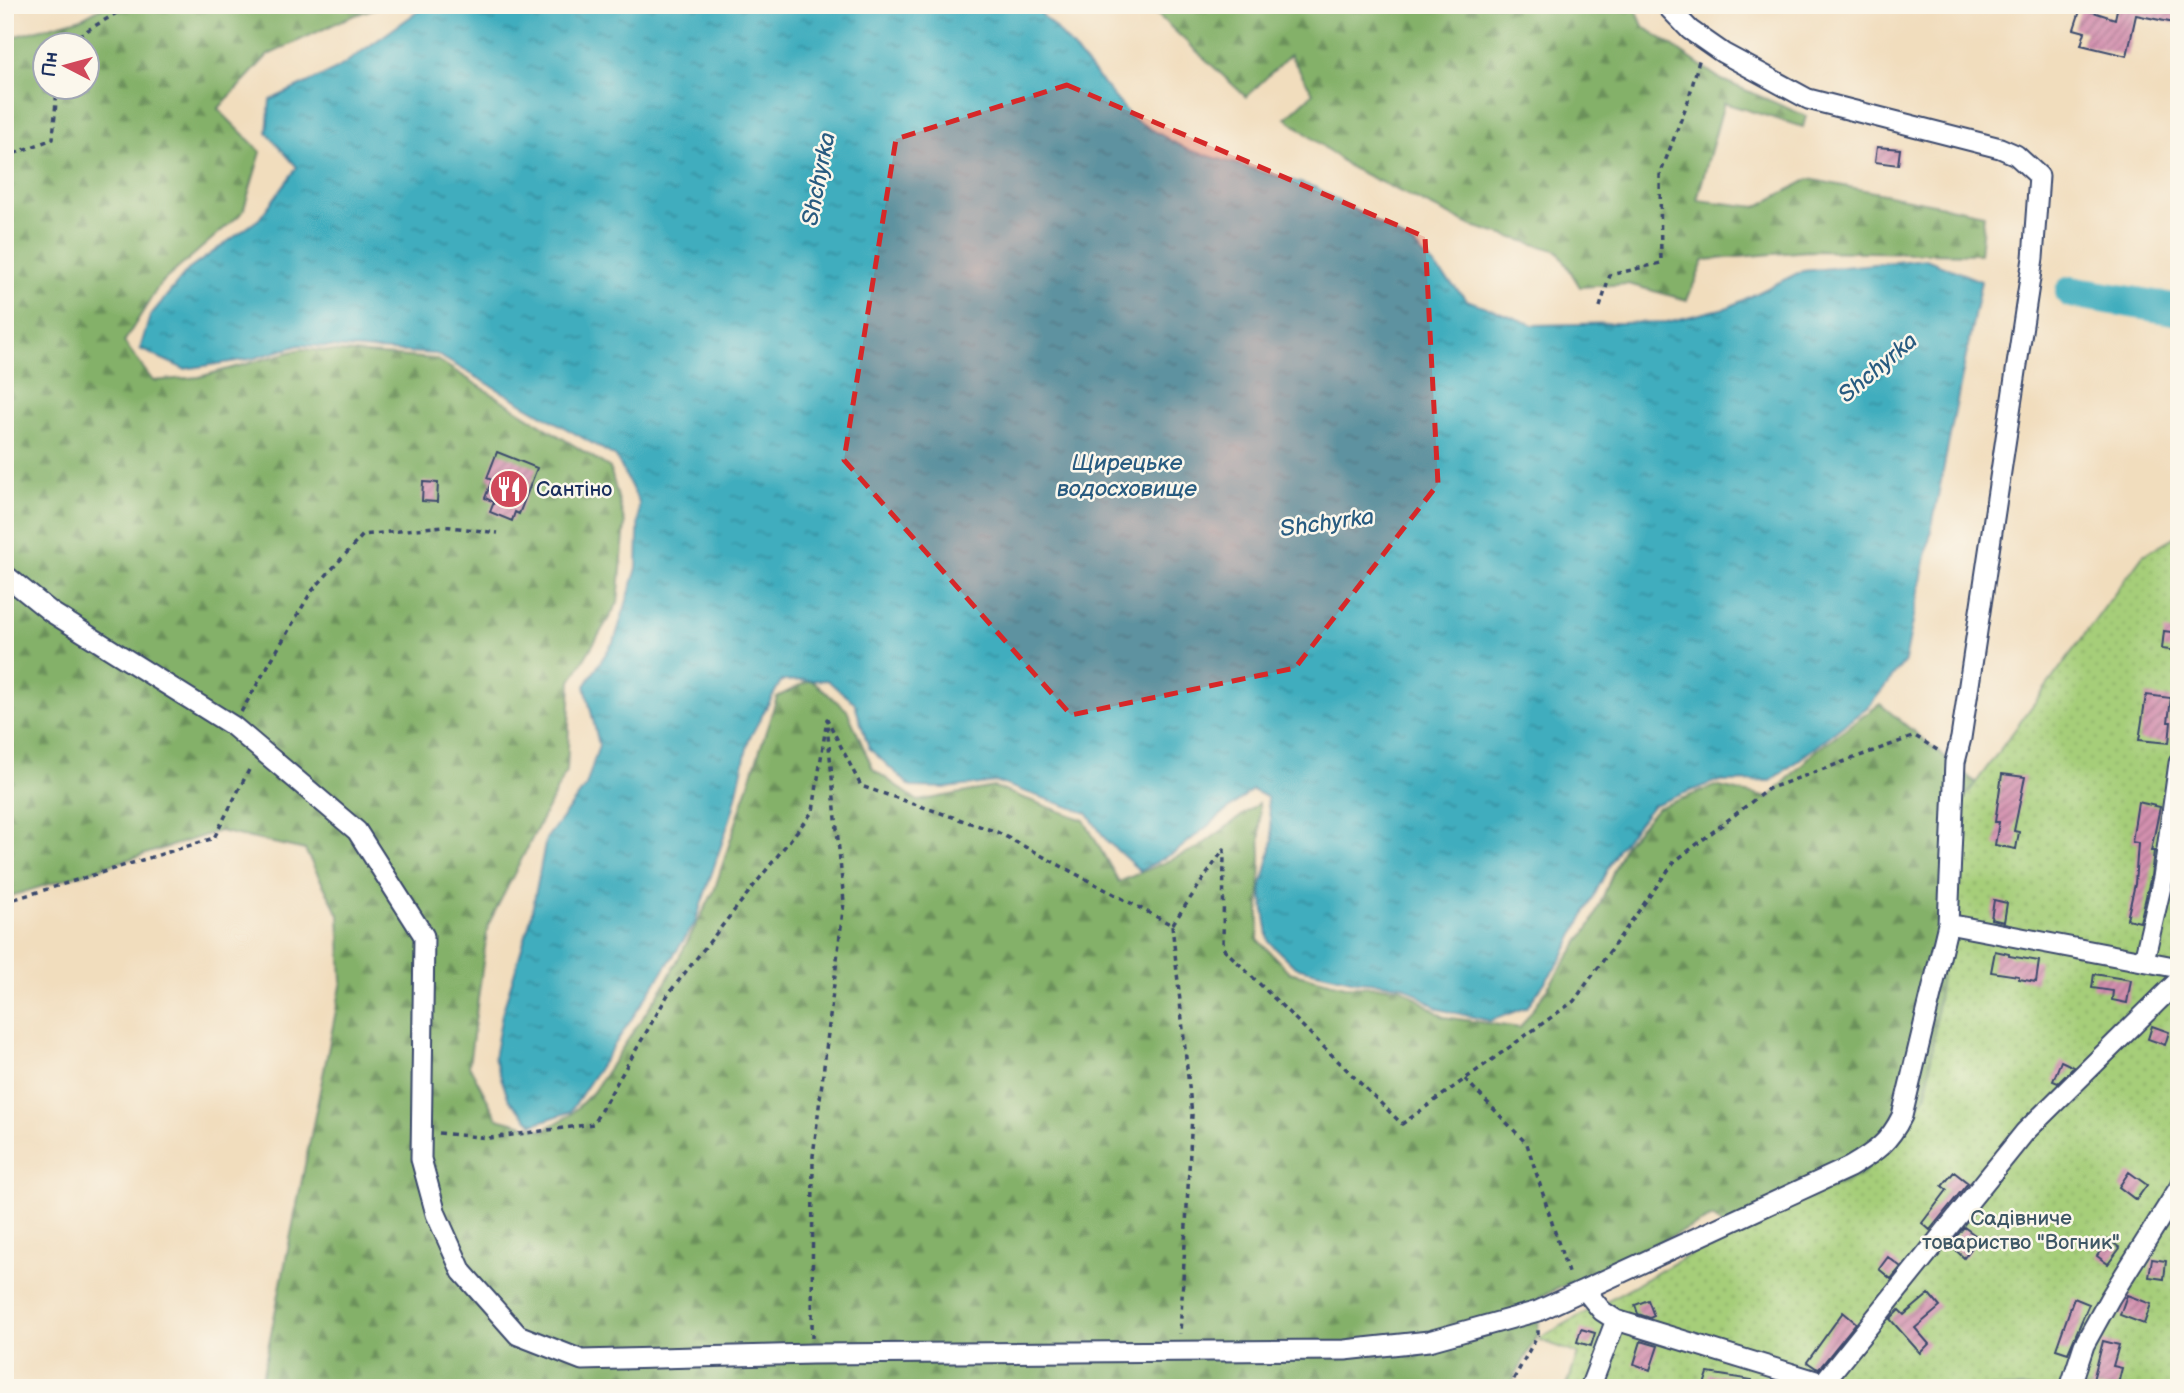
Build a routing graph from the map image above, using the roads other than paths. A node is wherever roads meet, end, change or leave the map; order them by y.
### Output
1 (1666, 5) edge
2 (5, 575) edge
3 (2179, 764) edge
4 (1948, 924) junction
5 (2144, 960) junction
6 (2179, 968) edge
7 (2179, 980) edge
8 (2179, 1188) edge
9 (1580, 1293) junction
10 (1616, 1320) junction
11 (1831, 1385) edge
12 (1590, 1388) edge
13 (2070, 1388) edge

1 - 4 street
2 - 9 street
3 - 5 street
4 - 5 street
4 - 9 street
5 - 6 street
7 - 11 street
8 - 13 street
9 - 10 street
10 - 11 street
10 - 12 street

